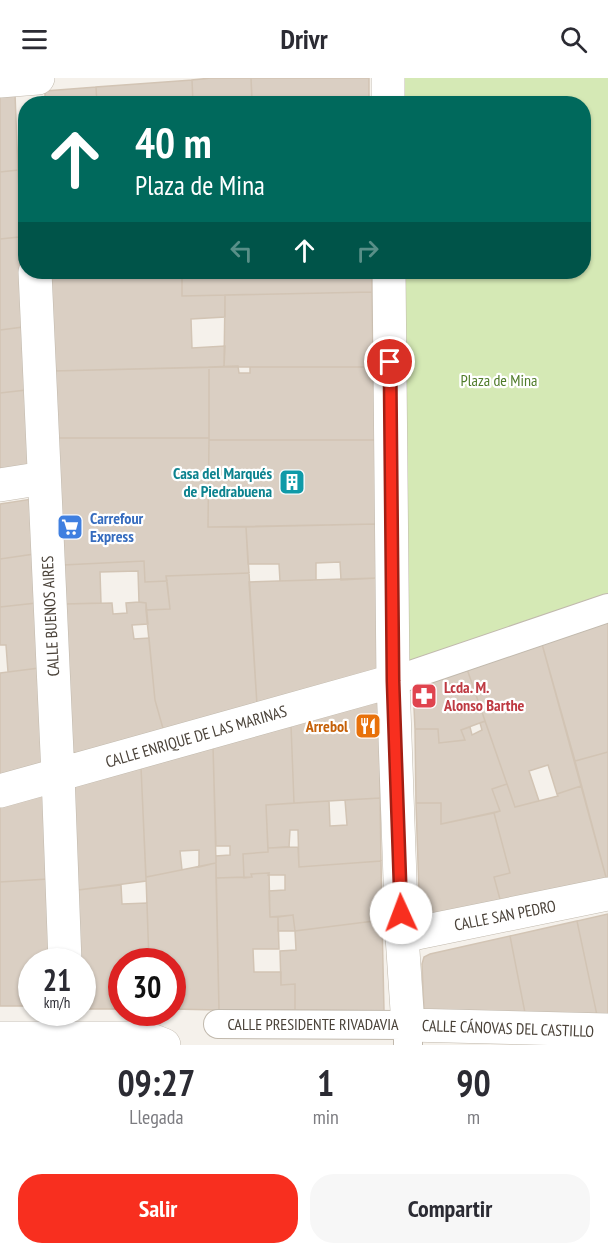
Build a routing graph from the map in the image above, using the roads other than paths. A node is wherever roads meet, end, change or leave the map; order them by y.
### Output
1 (388, 78) edge
2 (388, 96) edge
3 (35, 279) edge
4 (390, 279) edge
5 (44, 478) junction
6 (0, 485) edge
7 (608, 608) edge
8 (393, 681) junction
9 (58, 775) junction
10 (0, 791) edge
11 (608, 894) edge
12 (402, 936) junction
13 (64, 948) edge
14 (218, 1024) dead end
15 (62, 1026) edge
16 (73, 1026) edge
17 (608, 1030) edge
18 (408, 1035) edge
19 (0, 1038) edge
20 (164, 1045) edge

1 - 2 street
3 - 5 street, CALLE BUENOS AIRES
4 - 8 street
5 - 6 street
5 - 9 street, CALLE BUENOS AIRES
7 - 8 street
8 - 9 street, CALLE ENRIQUE DE LAS MARINAS
8 - 12 street
9 - 10 street, CALLE ENRIQUE DE LAS MARINAS
9 - 13 street, CALLE BUENOS AIRES
11 - 12 street, CALLE SAN PEDRO
12 - 18 street
14 - 18 street, CALLE PRESIDENTE RIVADAVIA
15 - 19 street
16 - 20 street
17 - 18 street, CALLE CÁNOVAS DEL CASTILLO

